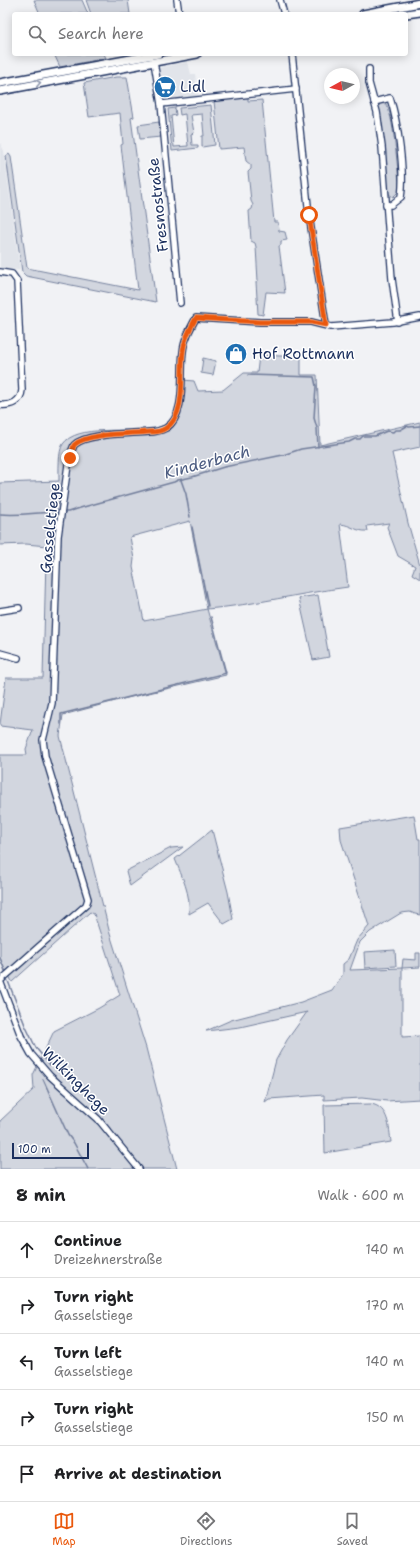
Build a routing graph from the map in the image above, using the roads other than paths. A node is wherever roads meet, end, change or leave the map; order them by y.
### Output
1 (177, 0) edge
2 (280, 0) edge
3 (420, 3) edge
4 (179, 12) edge
5 (283, 12) edge
6 (373, 12) edge
7 (420, 12) edge
8 (408, 14) edge
9 (147, 56) edge
10 (186, 56) edge
11 (292, 56) edge
12 (154, 62) junction
13 (369, 69) dead end
14 (0, 83) edge
15 (296, 89) junction
16 (0, 91) edge
17 (374, 102) junction
18 (161, 104) junction
19 (386, 205) junction
20 (0, 272) edge
21 (180, 303) dead end
22 (420, 317) edge
23 (398, 322) junction
24 (326, 325) junction
25 (0, 405) edge
26 (19, 608) dead end
27 (0, 611) edge
28 (0, 652) edge
29 (18, 658) dead end
30 (0, 981) edge
31 (2, 994) edge
32 (139, 1169) edge

1 - 4 street
2 - 5 street
3 - 6 main road
7 - 8 main road
9 - 14 main road
10 - 12 main road
11 - 15 street
16 -> 12 main road
12 - 18 street, Fresnostraße
13 - 17 street
15 - 18 street
15 - 24 street
17 - 19 street
17 - 19 street
18 - 21 street, Fresnostraße
19 - 23 street
20 - 25 street
22 - 23 street, Gasselstiege
23 - 24 street, Gasselstiege
24 - 30 street, Gasselstiege
26 - 27 street
28 - 29 street
30 - 31 street, Wilkinghege
31 - 32 street, Wilkinghege

